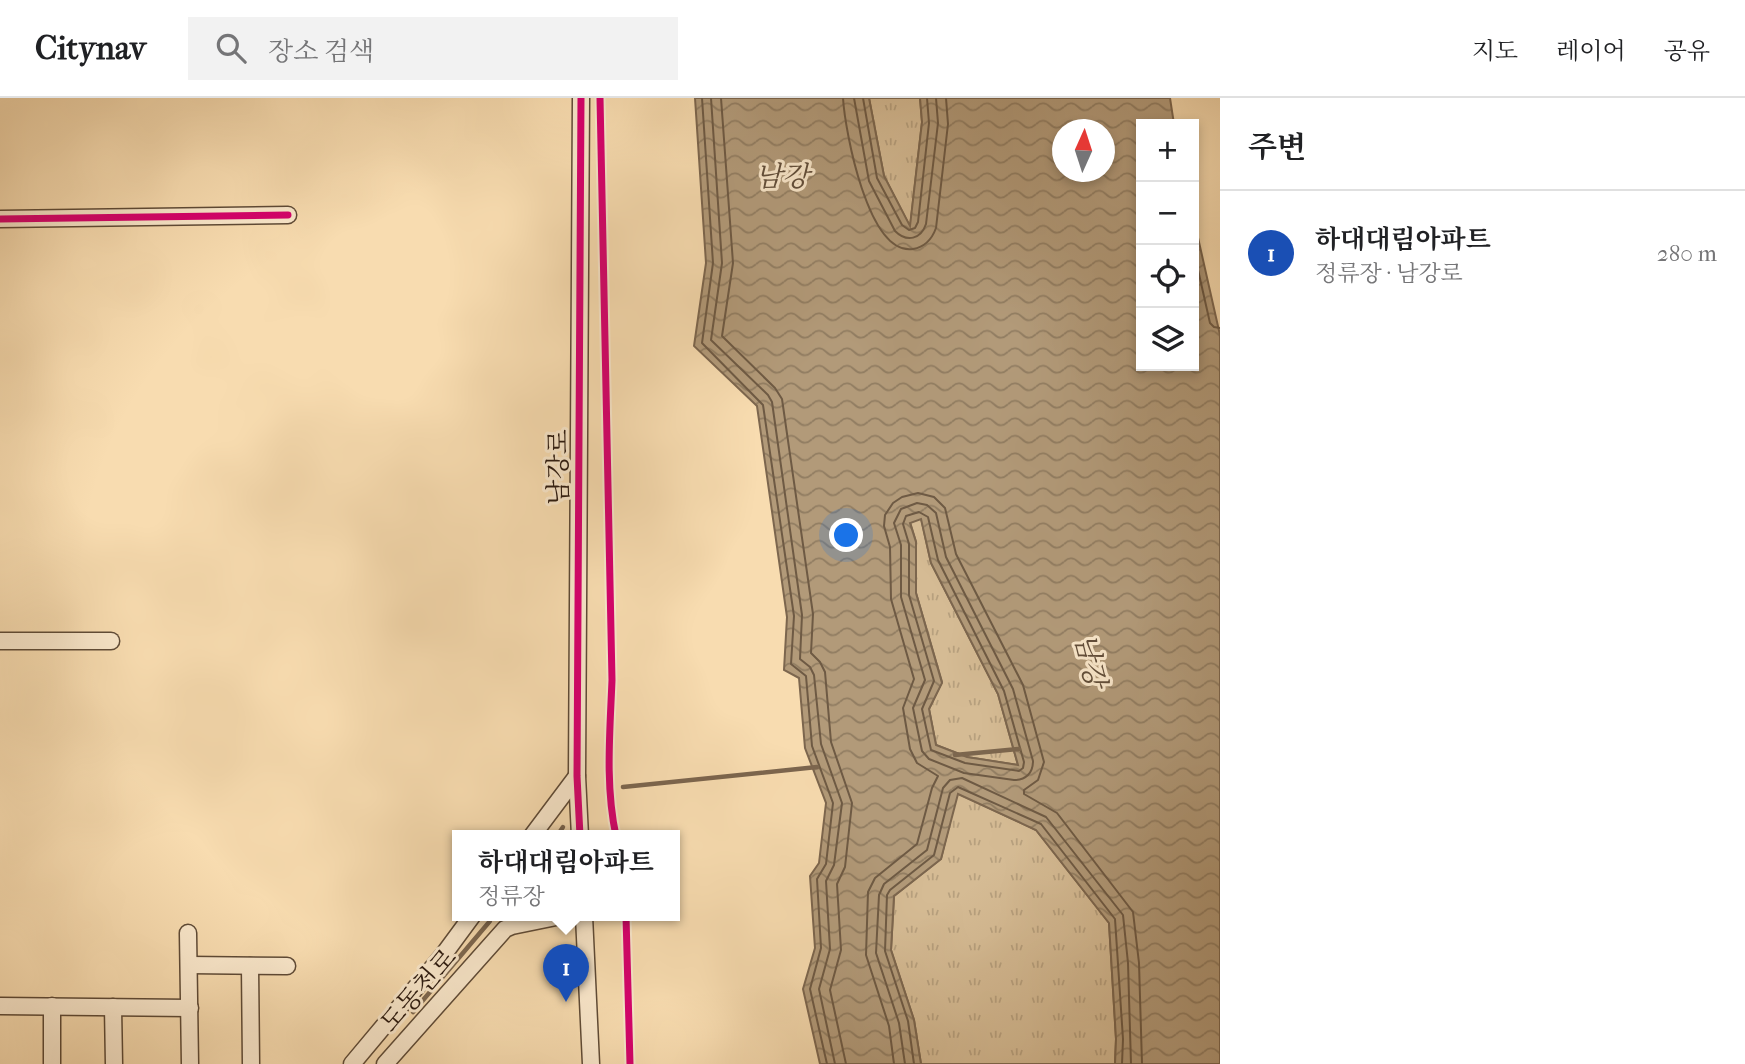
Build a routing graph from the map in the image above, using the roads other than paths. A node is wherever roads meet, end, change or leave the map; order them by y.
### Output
1 (581, 98) edge
2 (288, 215) dead end
3 (0, 219) edge
4 (0, 641) edge
5 (111, 641) dead end
6 (577, 776) junction
7 (536, 830) edge
8 (580, 830) edge
9 (469, 921) edge
10 (497, 921) edge
11 (536, 921) edge
12 (584, 921) edge
13 (188, 933) dead end
14 (494, 941) junction
15 (188, 965) junction
16 (250, 966) junction
17 (287, 967) dead end
18 (0, 1006) edge
19 (52, 1006) junction
20 (113, 1007) junction
21 (190, 1008) junction
22 (52, 1064) edge
23 (114, 1064) edge
24 (190, 1064) edge
25 (251, 1064) edge
26 (352, 1064) edge
27 (386, 1064) edge
28 (592, 1064) edge

1 - 6 street, 남강로
2 - 3 street
4 - 5 street
6 - 7 street
6 - 8 street, 남강로
9 - 26 street, 도동천로
10 - 14 street
11 - 14 street, 도동천로
12 - 28 street
13 - 15 street
14 - 27 street, 도동천로
15 - 16 street
15 - 21 street
16 - 17 street
16 - 25 street
18 - 19 street
19 - 20 street
19 - 22 street
20 - 21 street
20 - 23 street
21 - 24 street

